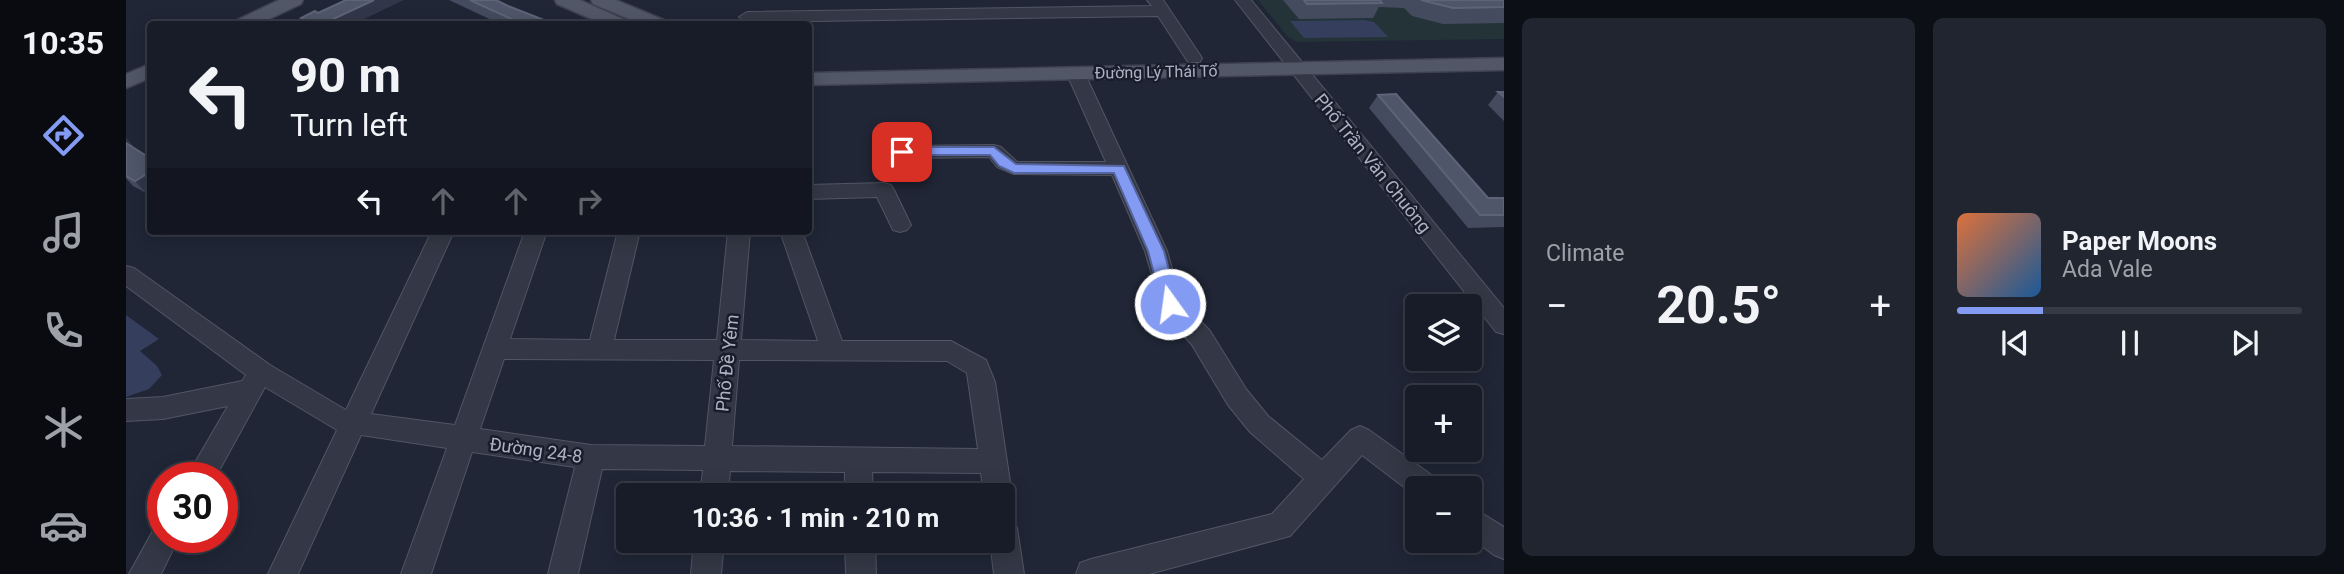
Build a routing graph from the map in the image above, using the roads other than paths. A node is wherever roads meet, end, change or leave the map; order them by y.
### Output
1 (294, 0) edge
2 (564, 0) edge
3 (600, 0) edge
4 (743, 0) edge
5 (1243, 0) edge
6 (1158, 5) edge
7 (250, 21) edge
8 (612, 21) edge
9 (650, 21) edge
10 (748, 21) edge
11 (1504, 51) edge
12 (1194, 58) junction
13 (1292, 62) junction
14 (1504, 64) edge
15 (812, 65) edge
16 (147, 72) edge
17 (1076, 74) junction
18 (812, 79) edge
19 (126, 82) edge
20 (902, 152) dead end
21 (1119, 169) junction
22 (812, 192) edge
23 (900, 225) dead end
24 (441, 235) edge
25 (535, 235) edge
26 (628, 235) edge
27 (740, 235) edge
28 (792, 235) edge
29 (126, 274) edge
30 (1504, 325) edge
31 (494, 349) junction
32 (599, 350) junction
33 (728, 351) junction
34 (834, 351) junction
35 (256, 381) junction
36 (126, 410) edge
37 (354, 422) junction
38 (462, 439) junction
39 (591, 457) junction
40 (717, 459) junction
41 (858, 459) junction
42 (993, 461) junction
43 (209, 462) edge
44 (1411, 476) edge
45 (1324, 479) junction
46 (715, 483) edge
47 (859, 483) edge
48 (996, 483) edge
49 (1482, 529) edge
50 (1504, 545) edge
51 (156, 553) edge
52 (708, 553) edge
53 (860, 553) edge
54 (1006, 553) edge
55 (144, 574) edge
56 (283, 574) edge
57 (416, 574) edge
58 (563, 574) edge
59 (706, 574) edge
60 (861, 574) edge
61 (1009, 574) edge
62 (1091, 574) edge

1 - 7 main road
2 - 8 main road
3 - 9 main road
4 - 10 street
5 - 13 street, Phố Trần Văn Chuông
6 - 10 street
6 - 12 street
11 - 13 main road, Đường Lý Thái Tổ
12 - 13 main road, Đường Lý Thái Tổ
12 - 15 main road, Đường Lý Thái Tổ
13 - 14 main road, Đường Lý Thái Tổ
13 - 17 main road, Đường Lý Thái Tổ
13 - 30 street, Phố Trần Văn Chuông
16 - 19 main road
17 - 18 main road, Đường Lý Thái Tổ
17 - 21 street
20 - 21 street
21 - 45 street
22 - 23 street
24 - 37 street
25 - 31 street
26 - 32 street
27 - 33 street, Phố Đề Yêm
28 - 34 street
29 - 35 street, Đường 24-8
31 - 32 street
31 - 38 street
32 - 33 street
33 - 34 street
33 - 40 street, Phố Đề Yêm
34 - 42 street
35 - 36 street
35 - 37 street, Đường 24-8
35 - 43 street
37 - 38 street, Đường 24-8
37 - 56 street
38 - 39 street, Đường 24-8
38 - 57 street
39 - 40 street, Đường 24-8
39 - 58 street
40 - 41 street, Đường 24-8
40 - 46 street, Phố Đề Yêm
41 - 42 street, Đường 24-8
41 - 47 street
42 - 48 street
44 - 45 street
45 - 62 street
49 - 50 street
51 - 55 street
52 - 59 street
53 - 60 street
54 - 61 street

